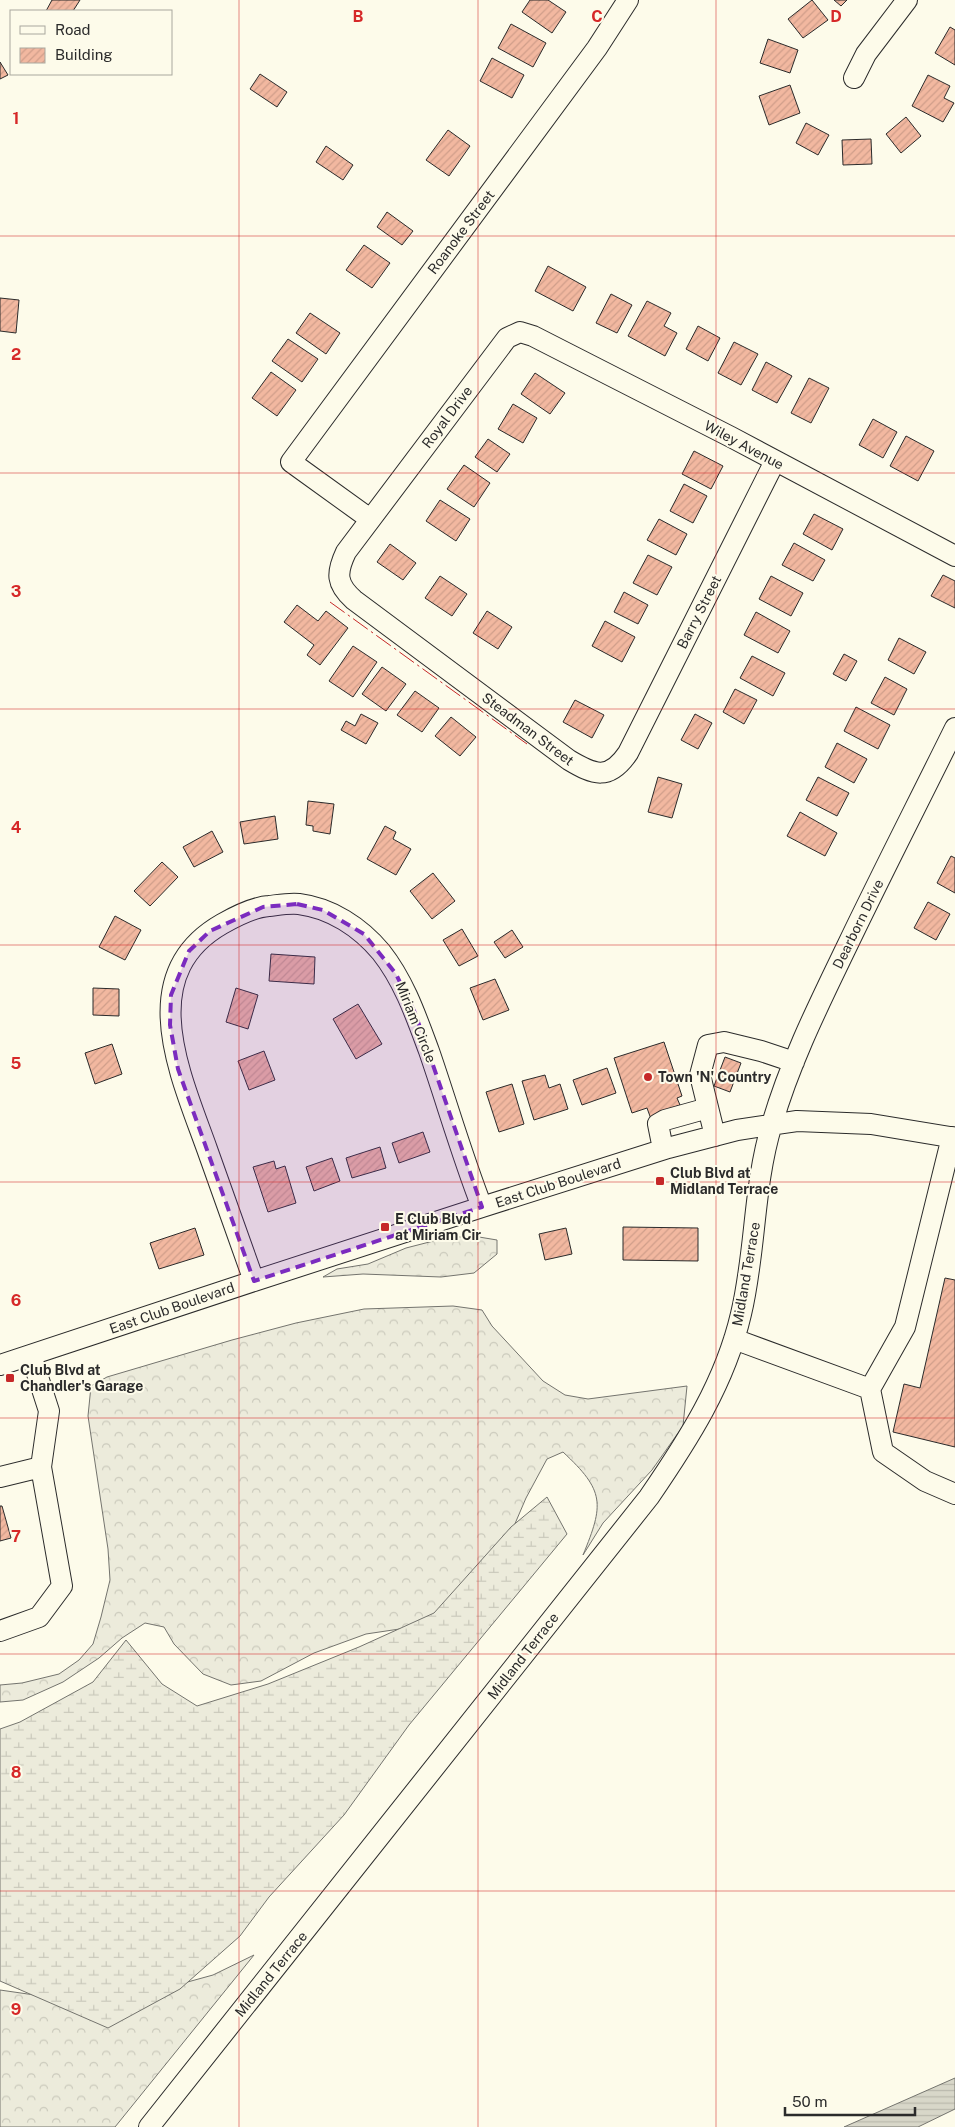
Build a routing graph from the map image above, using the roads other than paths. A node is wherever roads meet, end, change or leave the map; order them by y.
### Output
1 (628, 0) edge
2 (907, 0) edge
3 (854, 78) dead end
4 (533, 336) joint
5 (775, 461) junction
6 (370, 519) junction
7 (955, 556) edge
8 (464, 680) joint
9 (955, 728) edge
10 (622, 763) joint
11 (794, 1062) junction
12 (708, 1108) junction
13 (771, 1125) junction
14 (715, 1136) junction
15 (954, 1138) edge
16 (663, 1150) junction
17 (482, 1207) junction
18 (254, 1280) junction
19 (734, 1339) junction
20 (31, 1355) junction
21 (0, 1366) edge
22 (870, 1389) junction
23 (41, 1467) junction
24 (0, 1477) edge
25 (955, 1494) edge
26 (0, 1631) edge
27 (149, 2127) edge

1 - 6 street, Roanoke Street
2 - 3 street
4 - 5 street, Wiley Avenue
4 - 6 street, Royal Drive
5 - 7 street, Wiley Avenue
5 - 10 street, Barry Street
6 - 8 street, Royal Drive
8 - 10 street, Steadman Street
9 - 11 street, Dearborn Drive
11 - 12 street
11 - 13 street, Dearborn Drive
12 - 14 street
12 - 16 street
13 - 14 street, East Club Boulevard
13 - 15 street, East Club Boulevard
13 - 19 street, Midland Terrace
14 - 16 street, East Club Boulevard
15 - 22 street
16 - 17 street, East Club Boulevard
17 - 18 street, East Club Boulevard
17 - 18 street, Miriam Circle
18 - 20 street, East Club Boulevard
19 - 22 street
19 - 27 street, Midland Terrace
20 - 21 street, East Club Boulevard
20 - 23 street
22 - 25 street
23 - 24 street
23 - 26 street

